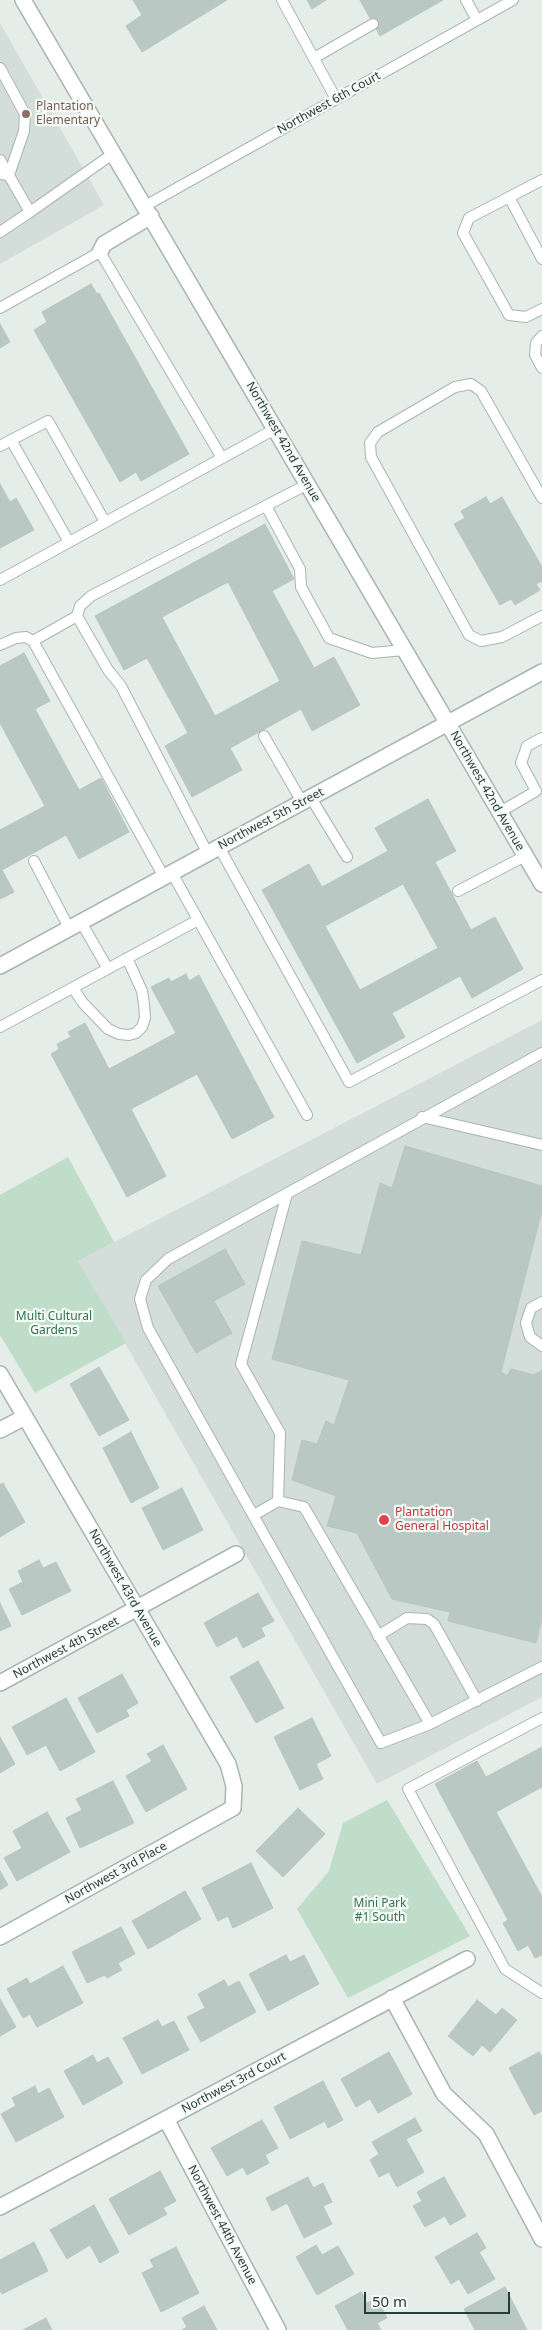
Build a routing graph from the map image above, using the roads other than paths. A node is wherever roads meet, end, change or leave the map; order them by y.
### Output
1 (23, 0) edge
2 (282, 0) edge
3 (466, 0) edge
4 (513, 0) edge
5 (477, 20) junction
6 (373, 24) dead end
7 (314, 58) junction
8 (0, 68) edge
9 (336, 99) junction
10 (114, 153) junction
11 (0, 160) edge
12 (4, 174) edge
13 (542, 180) edge
14 (509, 197) junction
15 (148, 211) junction
16 (30, 212) junction
17 (0, 232) edge
18 (100, 252) junction
19 (542, 259) edge
20 (0, 308) edge
21 (542, 309) edge
22 (542, 336) edge
23 (542, 368) edge
24 (275, 428) junction
25 (12, 440) junction
26 (0, 446) edge
27 (222, 458) junction
28 (308, 484) junction
29 (542, 498) edge
30 (266, 506) junction
31 (105, 522) junction
32 (69, 542) junction
33 (1, 578) edge
34 (78, 616) junction
35 (542, 616) edge
36 (33, 641) junction
37 (0, 645) edge
38 (404, 650) junction
39 (542, 672) edge
40 (448, 724) junction
41 (264, 736) dead end
42 (542, 738) edge
43 (539, 789) edge
44 (307, 800) junction
45 (500, 812) junction
46 (214, 850) junction
47 (525, 856) junction
48 (347, 857) dead end
49 (34, 861) dead end
50 (538, 868) edge
51 (168, 875) junction
52 (542, 884) edge
53 (458, 891) dead end
54 (198, 920) junction
55 (75, 925) junction
56 (127, 958) junction
57 (0, 966) edge
58 (108, 969) junction
59 (542, 980) edge
60 (73, 988) junction
61 (0, 1027) edge
62 (542, 1053) edge
63 (307, 1115) dead end
64 (422, 1117) junction
65 (542, 1145) edge
66 (287, 1194) junction
67 (542, 1302) edge
68 (542, 1346) edge
69 (0, 1374) edge
70 (25, 1417) junction
71 (0, 1430) edge
72 (278, 1501) junction
73 (254, 1514) junction
74 (236, 1554) dead end
75 (137, 1609) junction
76 (378, 1636) junction
77 (542, 1667) edge
78 (0, 1683) edge
79 (477, 1701) junction
80 (542, 1718) edge
81 (430, 1724) junction
82 (233, 1808) joint
83 (0, 1937) edge
84 (467, 1959) dead end
85 (542, 1993) edge
86 (392, 1998) junction
87 (166, 2119) junction
88 (0, 2206) edge
89 (542, 2239) edge
90 (278, 2330) edge

1 - 10 street, Northwest 42nd Avenue
2 - 7 lane
3 - 5 lane
4 - 5 lane, Northwest 6th Court
5 - 9 lane, Northwest 6th Court
6 - 7 lane
7 - 9 lane
8 - 12 lane
9 - 15 lane, Northwest 6th Court
10 - 15 street, Northwest 42nd Avenue
10 - 16 lane
11 - 12 lane
12 - 16 lane
13 - 14 lane
14 - 19 lane
14 - 21 lane
15 - 18 street
15 - 24 street, Northwest 42nd Avenue
16 - 17 lane
18 - 20 lane
18 - 27 lane
22 - 23 lane
24 - 27 lane
24 - 28 street, Northwest 42nd Avenue
25 - 26 lane
25 - 31 lane
25 - 32 lane
27 - 31 lane
28 - 30 lane
28 - 38 street, Northwest 42nd Avenue
29 - 35 lane
30 - 34 lane
30 - 38 lane
31 - 32 lane
32 - 33 lane
34 - 36 lane
34 - 46 lane
36 - 37 lane
36 - 51 lane
38 - 40 street, Northwest 42nd Avenue
39 - 40 street, Northwest 5th Street
40 - 44 street, Northwest 5th Street
40 - 45 street, Northwest 42nd Avenue
41 - 44 lane
42 - 43 lane
43 - 45 lane
44 - 46 street, Northwest 5th Street
44 - 48 lane
45 - 47 street, Northwest 42nd Avenue
46 - 51 street, Northwest 5th Street
46 - 59 lane
47 - 50 street, Northwest 42nd Avenue
47 - 53 lane
49 - 55 lane
50 - 52 street, Northwest 42nd Avenue
51 - 54 lane
51 - 55 street, Northwest 5th Street
54 - 56 lane
54 - 63 lane
55 - 57 street, Northwest 5th Street
55 - 58 lane
56 - 58 lane
56 - 60 lane
58 - 60 lane
60 - 61 lane
62 - 64 lane
64 - 65 lane
64 - 66 lane
66 - 72 lane
66 - 73 lane
67 - 68 lane
69 - 70 street, Northwest 43rd Avenue
70 - 71 street
70 - 75 street, Northwest 43rd Avenue
72 - 73 lane
72 - 76 lane
73 - 81 lane
74 - 75 street, Northwest 4th Street
75 - 78 street, Northwest 4th Street
75 - 82 street, Northwest 43rd Avenue
76 - 79 lane
76 - 81 lane
77 - 79 lane
79 - 81 lane
80 - 85 lane
82 - 83 street, Northwest 3rd Place
84 - 86 street, Northwest 3rd Court
86 - 87 street, Northwest 3rd Court
86 - 89 street
87 - 88 street, Northwest 3rd Court
87 - 90 street, Northwest 44th Avenue

